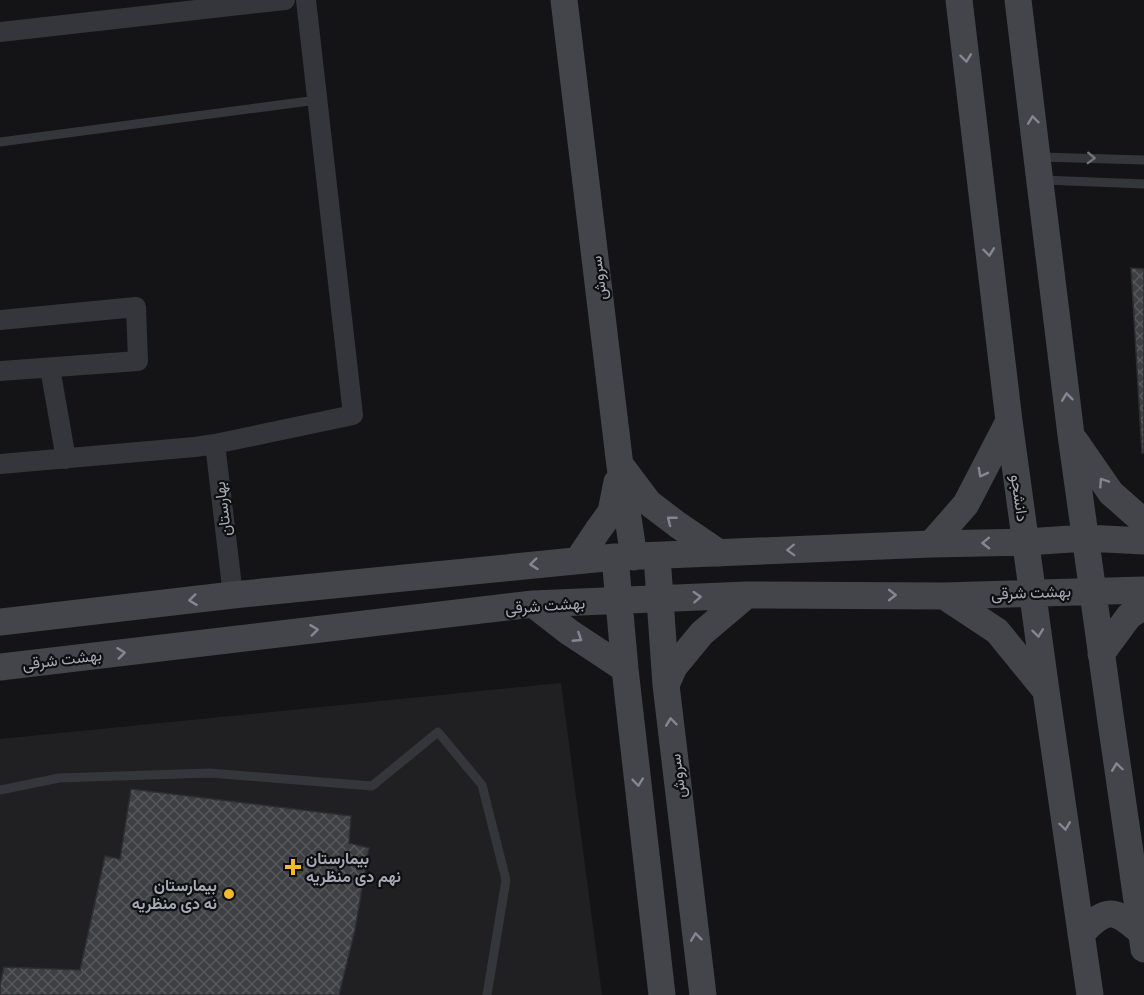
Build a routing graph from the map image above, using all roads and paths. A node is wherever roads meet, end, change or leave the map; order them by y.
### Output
1 (285, 0) edge
2 (306, 0) edge
3 (564, 0) edge
4 (959, 0) edge
5 (1018, 0) edge
6 (0, 32) edge
7 (317, 100) junction
8 (0, 142) edge
9 (1144, 160) edge
10 (1039, 168) junction
11 (1144, 184) edge
12 (0, 320) edge
13 (50, 368) junction
14 (0, 371) edge
15 (1009, 421) junction
16 (1071, 435) junction
17 (215, 444) junction
18 (66, 459) junction
19 (0, 464) edge
20 (620, 466) junction
21 (1144, 522) edge
22 (1086, 538) junction
23 (1144, 541) edge
24 (1026, 542) junction
25 (931, 544) junction
26 (719, 553) junction
27 (635, 557) junction
28 (578, 560) junction
29 (1093, 590) junction
30 (1144, 590) edge
31 (1033, 592) junction
32 (232, 595) junction
33 (747, 595) junction
34 (944, 596) junction
35 (661, 598) junction
36 (619, 600) junction
37 (533, 604) junction
38 (1144, 606) edge
39 (0, 622) edge
40 (1101, 654) junction
41 (0, 667) edge
42 (625, 669) junction
43 (666, 685) junction
44 (1046, 691) junction
45 (0, 790) edge
46 (1135, 827) edge
47 (1081, 934) junction
48 (1143, 941) edge
49 (487, 995) edge
50 (662, 995) edge
51 (703, 995) edge
52 (1090, 995) edge

1 - 6 street
2 - 7 street
3 - 20 main road, سروش
4 -> 15 main road, دانشجو
10 -> 5 main road
7 - 8 lane
7 - 17 street
10 -> 9 lane
10 - 11 lane
16 -> 10 main road
12 - 13 street
13 - 14 street
13 - 18 street
15 - 24 main road, دانشجو
15 -> 25 main road
21 -> 16 main road
16 - 22 main road
17 - 18 street
17 - 32 street, بهارستان
18 - 19 street
26 -> 20 main road
20 - 27 main road, سروش
20 - 28 main road
22 - 23 main road
22 - 24 main road
22 - 29 main road
24 -> 25 main road
24 - 31 main road, دانشجو
25 -> 26 main road
26 - 27 main road
27 - 28 main road
27 - 35 main road, سروش
27 - 36 main road, سروش
28 -> 32 main road
29 - 30 main road, بهشت شرقی
29 - 31 main road, بهشت شرقی
29 - 40 main road
31 - 34 main road, بهشت شرقی
31 -> 44 main road, دانشجو
32 -> 39 main road
33 -> 34 main road, بهشت شرقی
35 -> 33 main road, بهشت شرقی
33 - 43 main road
34 - 44 main road
35 - 36 main road, بهشت شرقی
35 - 43 main road, سروش
36 - 37 main road, بهشت شرقی
36 - 42 main road, سروش
41 -> 37 main road, بهشت شرقی
37 -> 42 main road
38 - 40 main road
46 -> 40 main road
42 -> 50 main road, سروش
51 -> 43 main road, سروش
44 -> 47 main road, دانشجو
45 - 49 lane
46 - 48 main road
47 - 48 main road
47 - 52 main road, دانشجو

